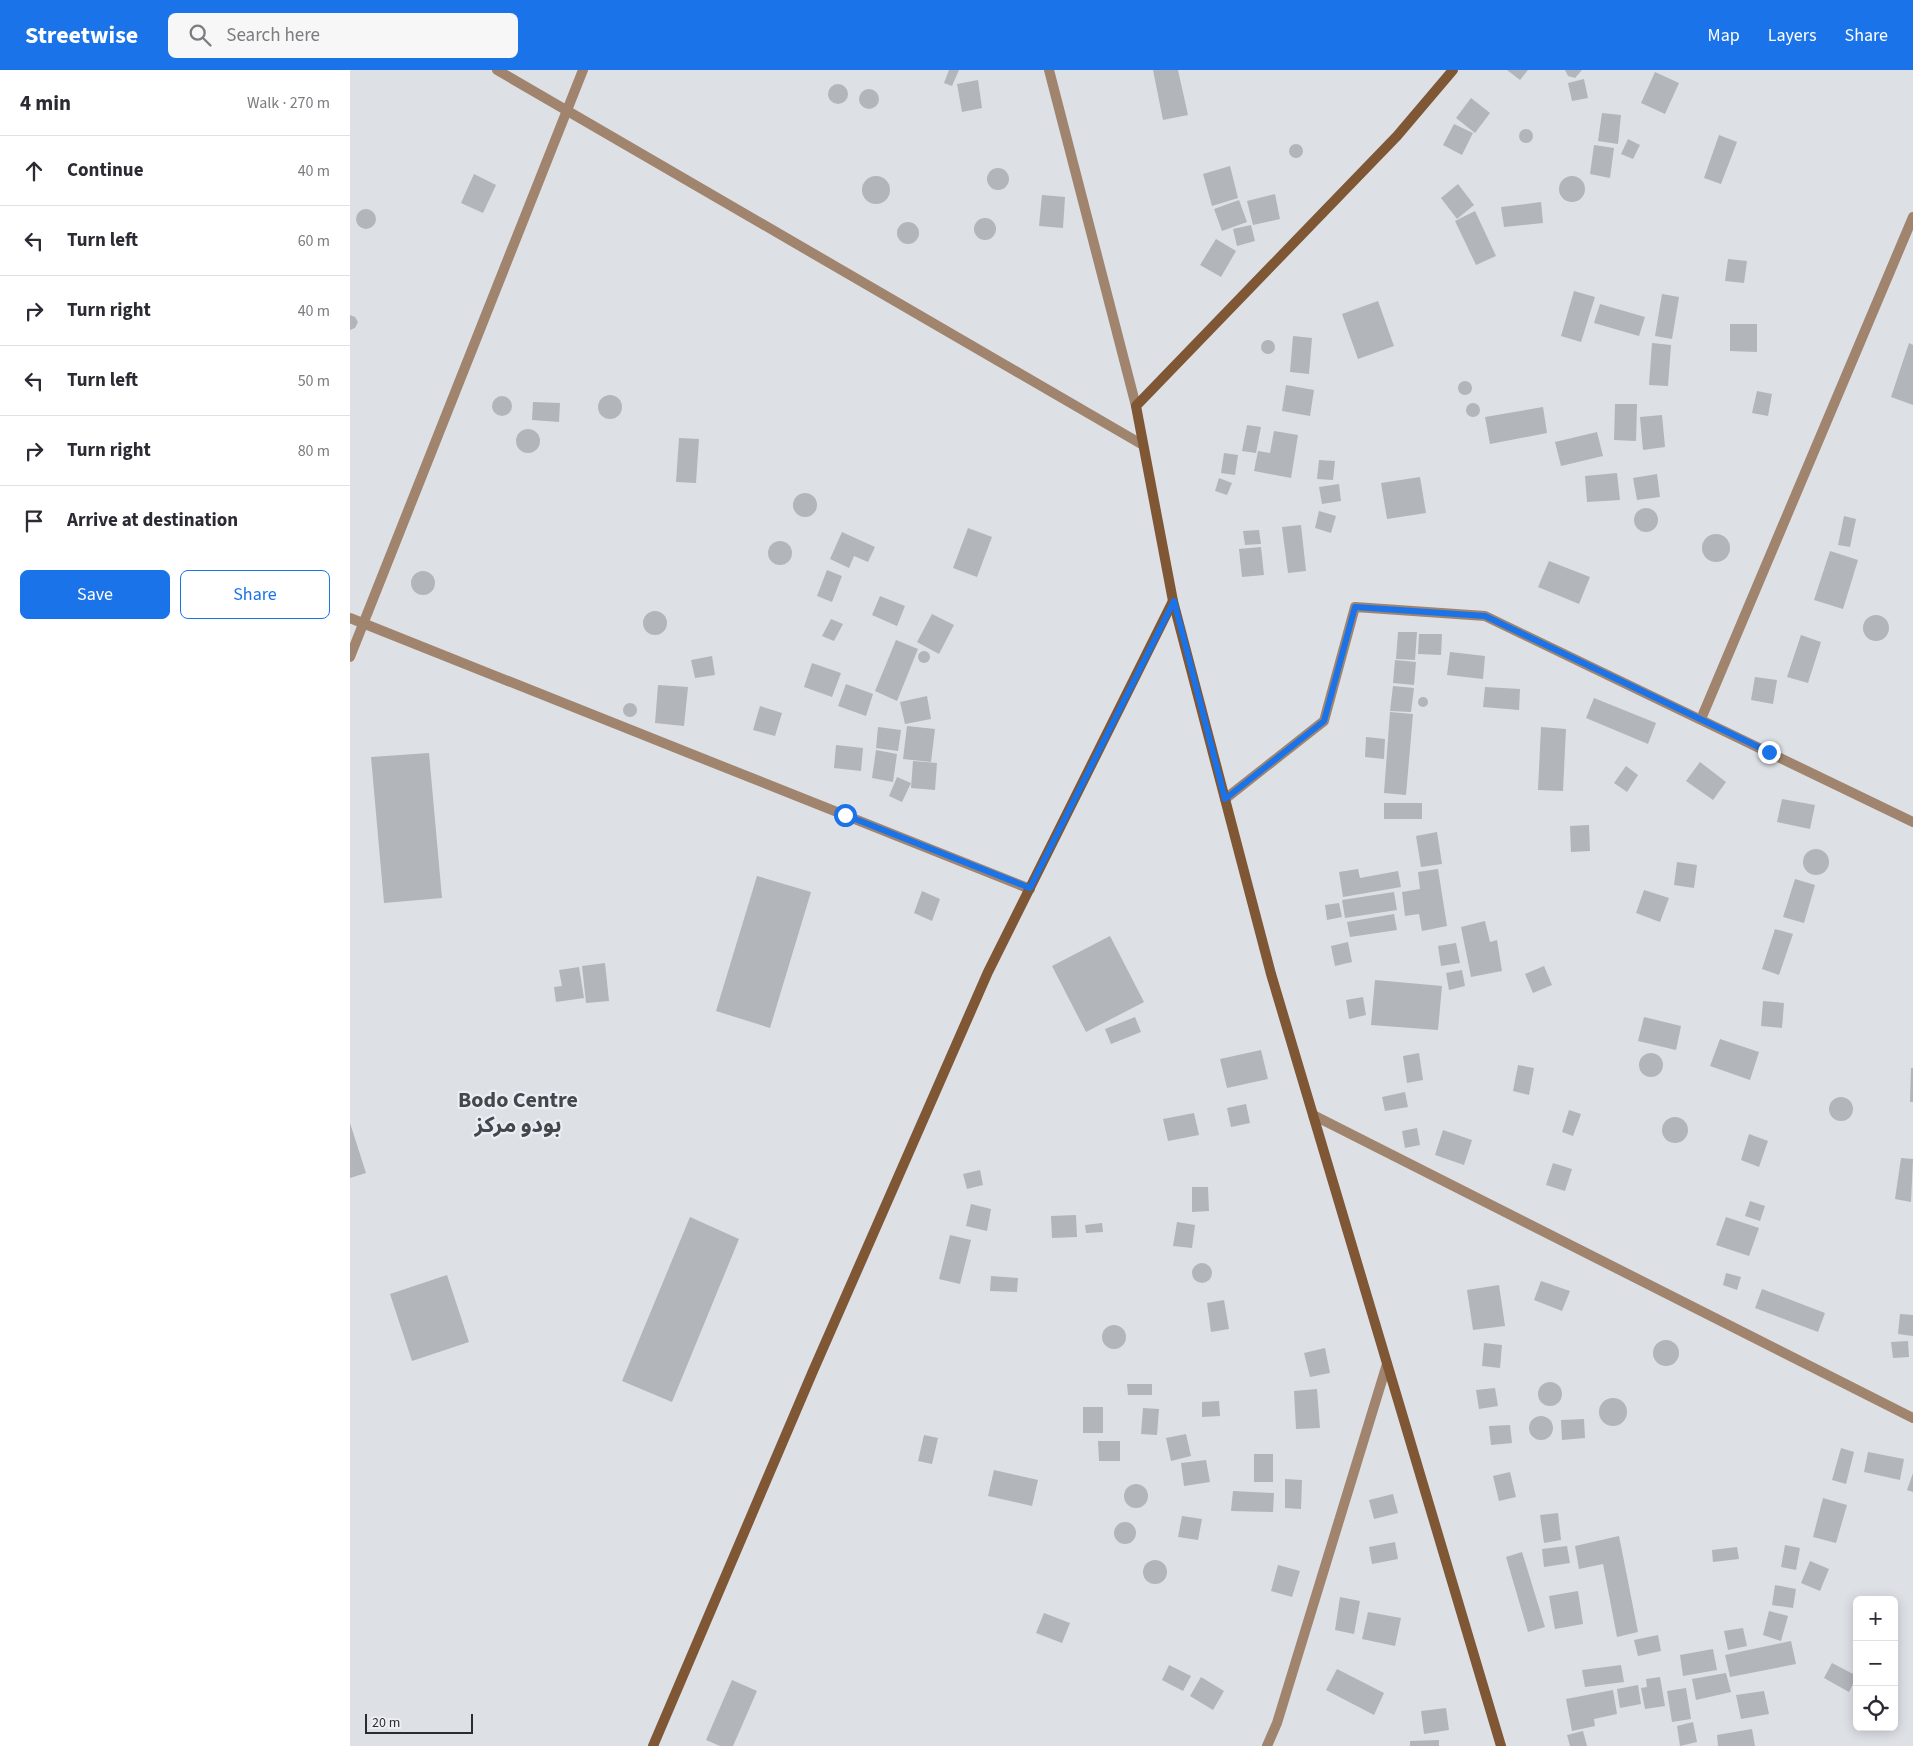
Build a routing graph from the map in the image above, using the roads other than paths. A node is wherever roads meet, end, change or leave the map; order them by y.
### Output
1 (497, 70) edge
2 (584, 70) edge
3 (1049, 70) edge
4 (1453, 70) edge
5 (568, 111) junction
6 (1913, 217) edge
7 (1136, 406) junction
8 (1143, 446) junction
9 (1174, 601) junction
10 (350, 618) edge
11 (365, 623) junction
12 (350, 657) edge
13 (1701, 719) junction
14 (1225, 799) junction
15 (1913, 822) edge
16 (1030, 888) junction
17 (1313, 1115) junction
18 (1387, 1364) junction
19 (1913, 1418) edge
20 (652, 1746) edge
21 (1267, 1746) edge
22 (1501, 1746) edge

1 - 5 street
2 - 5 street
3 - 7 street
4 - 7 street
5 - 8 street
5 - 11 street
6 - 13 street
7 - 8 street
8 - 9 street
9 - 14 street
9 - 16 street
10 - 11 street
11 - 12 street
11 - 16 street
13 - 14 street
13 - 15 street
14 - 17 street
16 - 20 street
17 - 18 street
17 - 19 street
18 - 21 street
18 - 22 street

